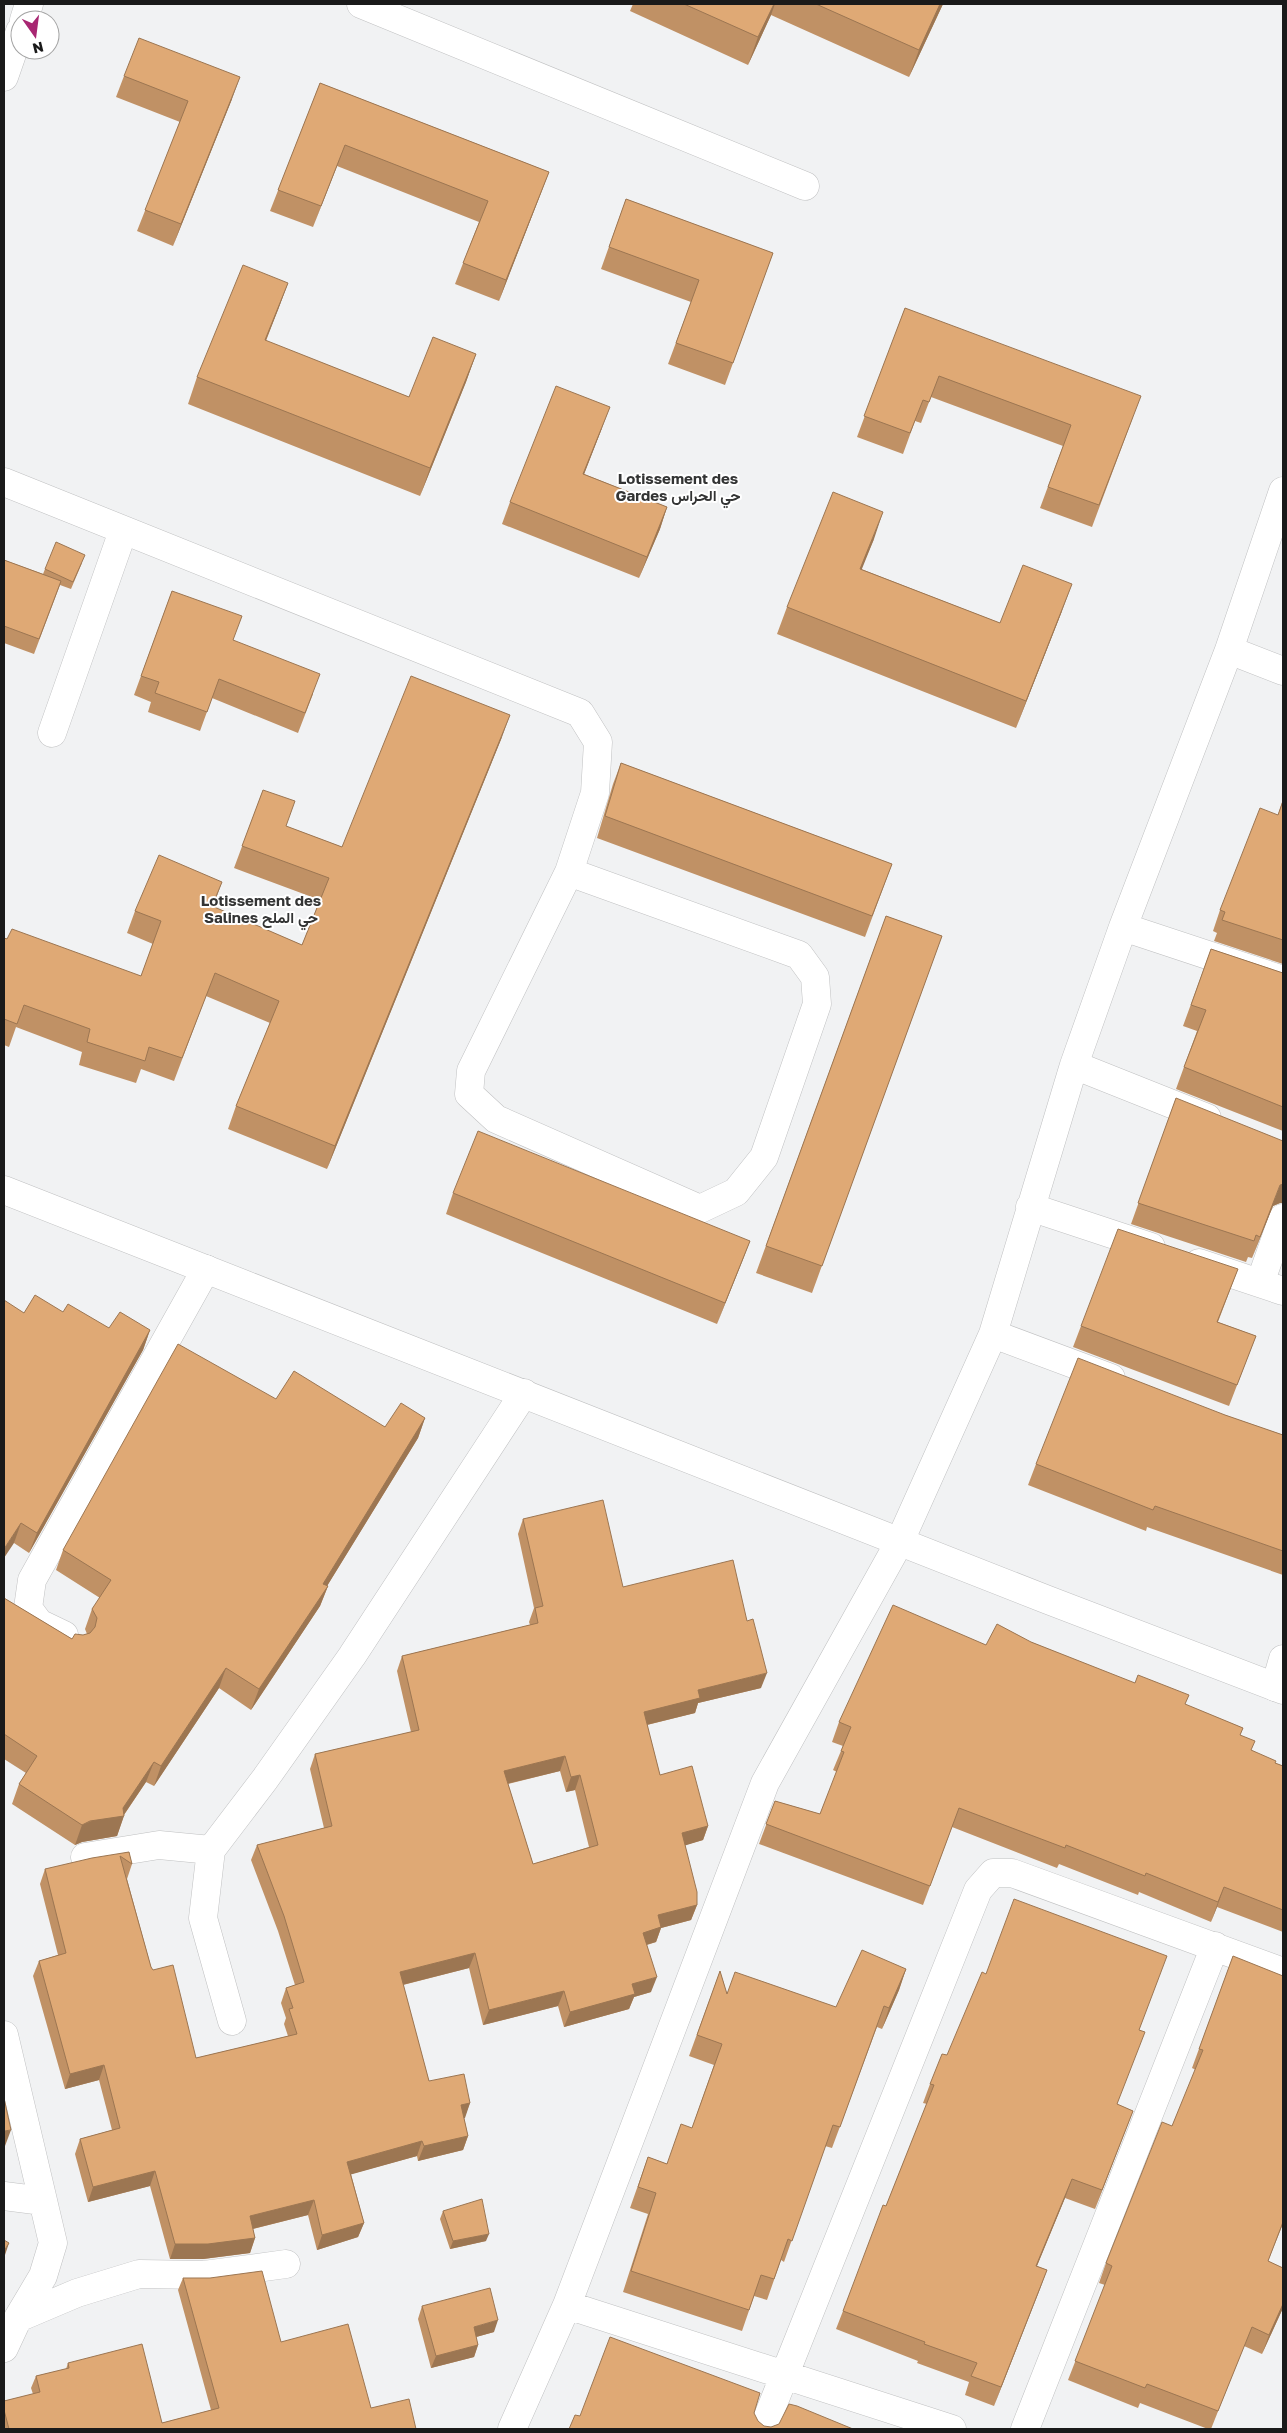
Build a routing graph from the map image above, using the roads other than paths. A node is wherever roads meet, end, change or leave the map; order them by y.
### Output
1 (361, 4) edge
2 (10, 60) edge
3 (4, 77) edge
4 (805, 186) dead end
5 (4, 482) edge
6 (1281, 504) edge
7 (123, 532) junction
8 (1229, 650) junction
9 (1283, 671) edge
10 (52, 733) dead end
11 (569, 872) junction
12 (1123, 926) junction
13 (1283, 980) edge
14 (1074, 1065) junction
15 (1229, 1126) edge
16 (4, 1190) edge
17 (1030, 1207) junction
18 (1283, 1218) edge
19 (206, 1269) junction
20 (1272, 1287) edge
21 (993, 1334) junction
22 (1137, 1388) edge
23 (524, 1393) junction
24 (900, 1541) junction
25 (74, 1640) edge
26 (1283, 1659) edge
27 (1279, 1688) edge
28 (211, 1850) junction
29 (85, 1857) dead end
30 (1214, 1946) junction
31 (1283, 1972) edge
32 (232, 2022) dead end
33 (4, 2035) edge
34 (4, 2196) edge
35 (43, 2202) junction
36 (286, 2264) dead end
37 (567, 2305) junction
38 (18, 2318) junction
39 (4, 2348) edge
40 (784, 2376) junction
41 (512, 2429) edge
42 (763, 2429) edge
43 (952, 2429) edge
44 (1025, 2429) edge

1 - 4 street
2 - 3 street
5 - 7 street
6 - 8 street
7 - 10 street
7 - 11 street
8 - 9 street
8 - 12 street
11 - 11 street
12 - 13 street
12 - 14 street
14 - 15 street
14 - 17 street
16 - 19 street
17 - 20 street
17 - 21 street
18 - 20 street
19 - 23 street
19 - 25 street
21 - 22 street
21 - 24 street
23 - 24 street
23 - 28 street
24 - 27 street
24 - 37 street
26 - 27 street
28 - 29 street
28 - 32 street
30 - 31 street
30 - 40 street
30 - 44 street
33 - 35 street
34 - 35 street
35 - 38 street
36 - 38 street
37 - 40 street
37 - 41 street
38 - 39 street
40 - 42 street
40 - 43 street

